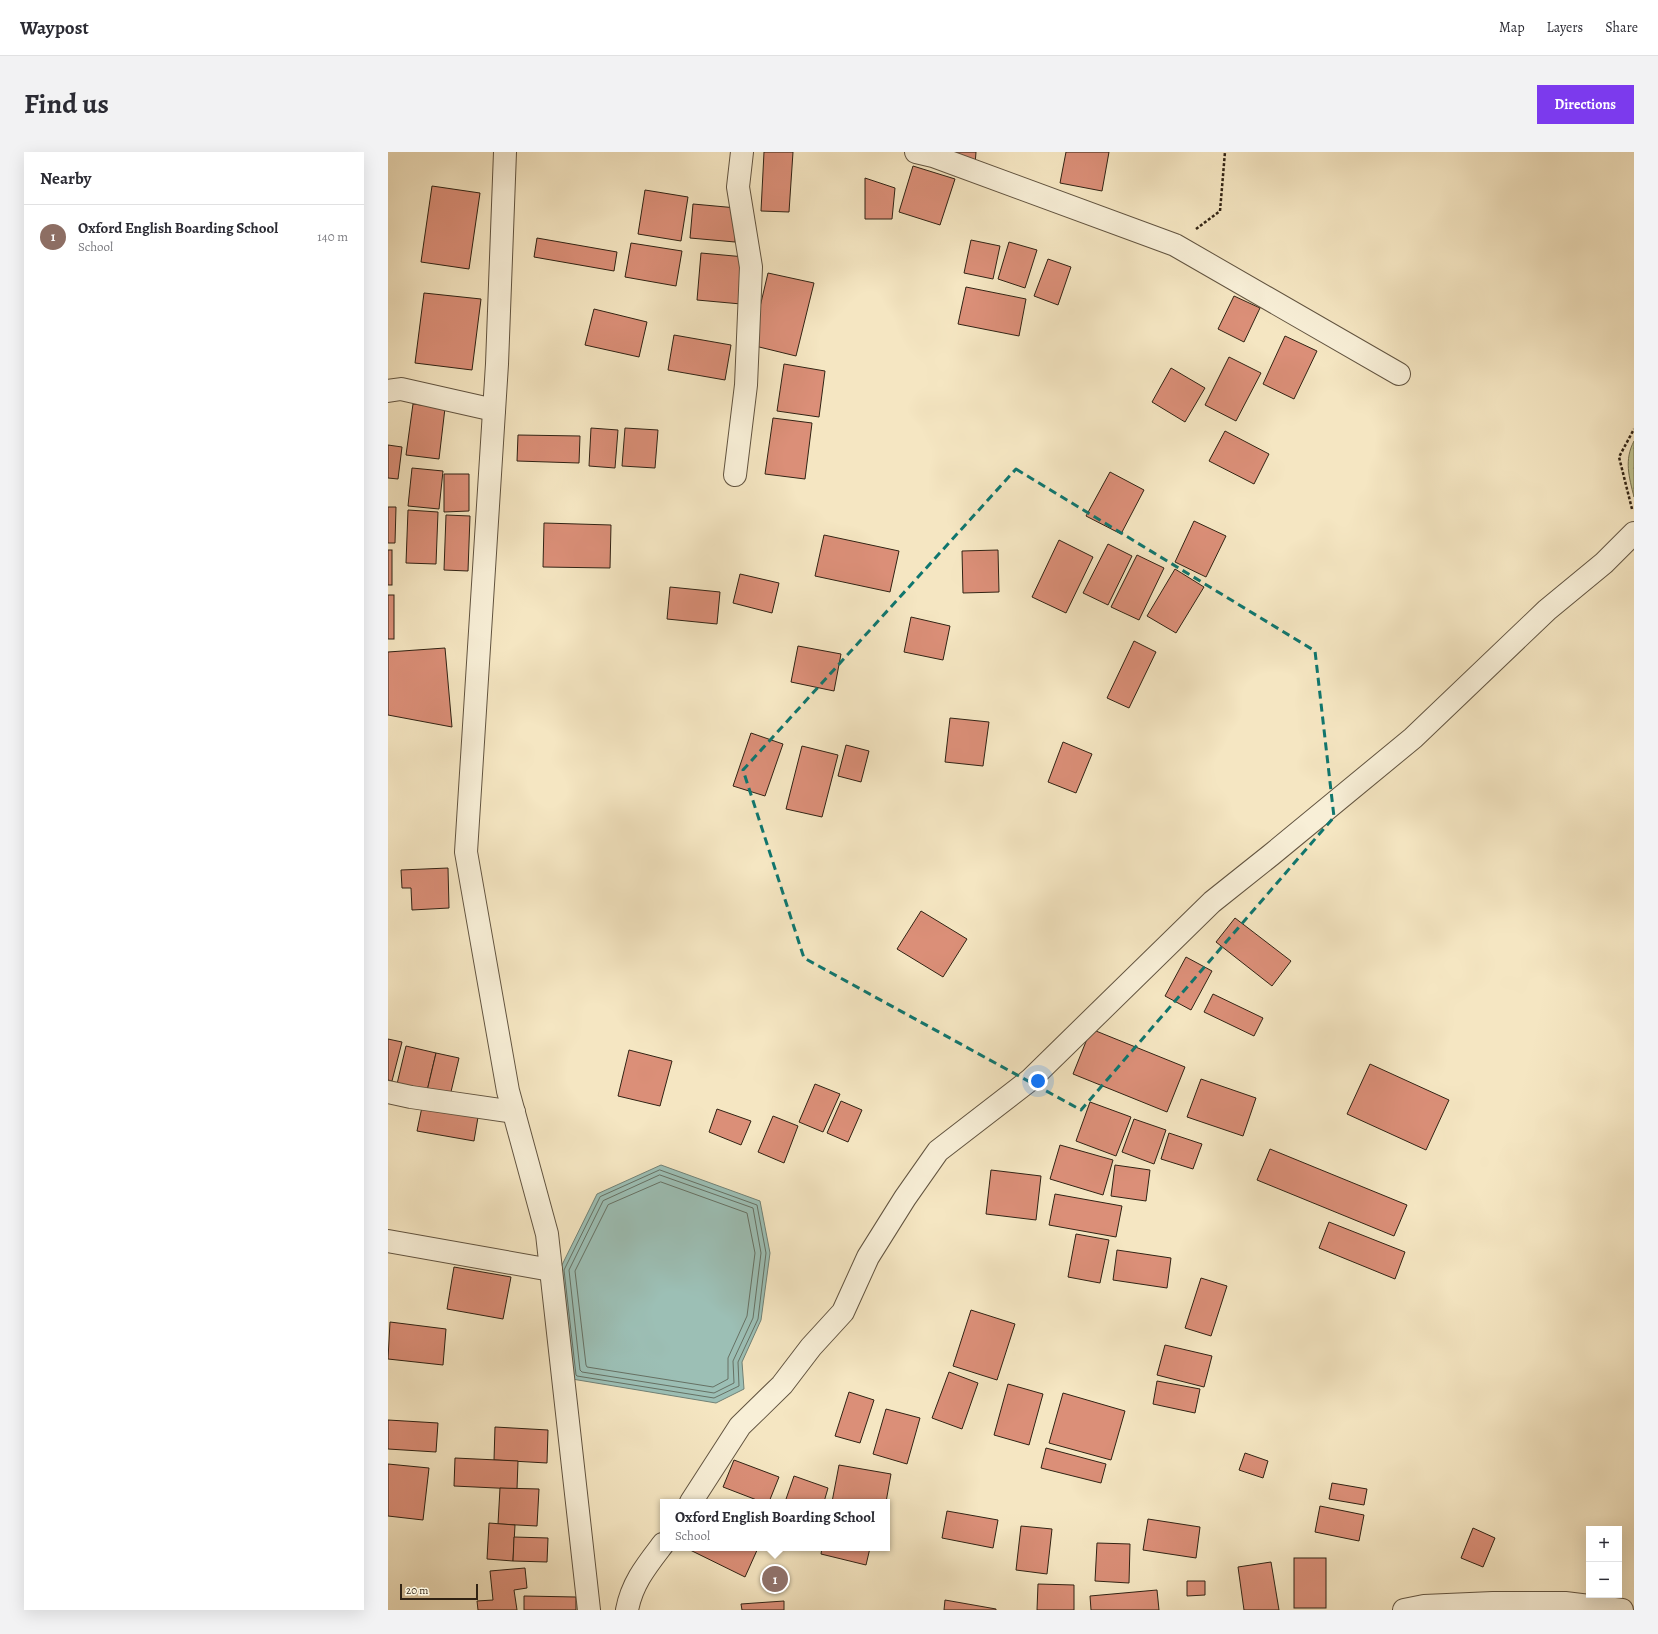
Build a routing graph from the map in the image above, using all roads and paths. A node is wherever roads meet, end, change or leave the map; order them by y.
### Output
1 (505, 152) edge
2 (742, 152) edge
3 (916, 152) edge
4 (1225, 152) edge
5 (1175, 245) junction
6 (1399, 374) dead end
7 (388, 391) edge
8 (494, 410) junction
9 (1634, 428) edge
10 (735, 475) dead end
11 (1632, 510) dead end
12 (1634, 533) edge
13 (388, 1092) edge
14 (514, 1112) junction
15 (388, 1241) edge
16 (551, 1270) junction
17 (693, 1499) edge
18 (660, 1548) edge
19 (589, 1610) edge
20 (627, 1610) edge
21 (1404, 1610) edge
22 (1622, 1610) edge

1 - 8 street
2 - 10 street
3 - 5 street
4 - 5 path
5 - 6 street
7 - 8 street
8 - 14 street
9 - 11 path
12 - 17 street
13 - 14 street
14 - 16 street
15 - 16 street
16 - 19 street
18 - 20 street
21 - 22 street

